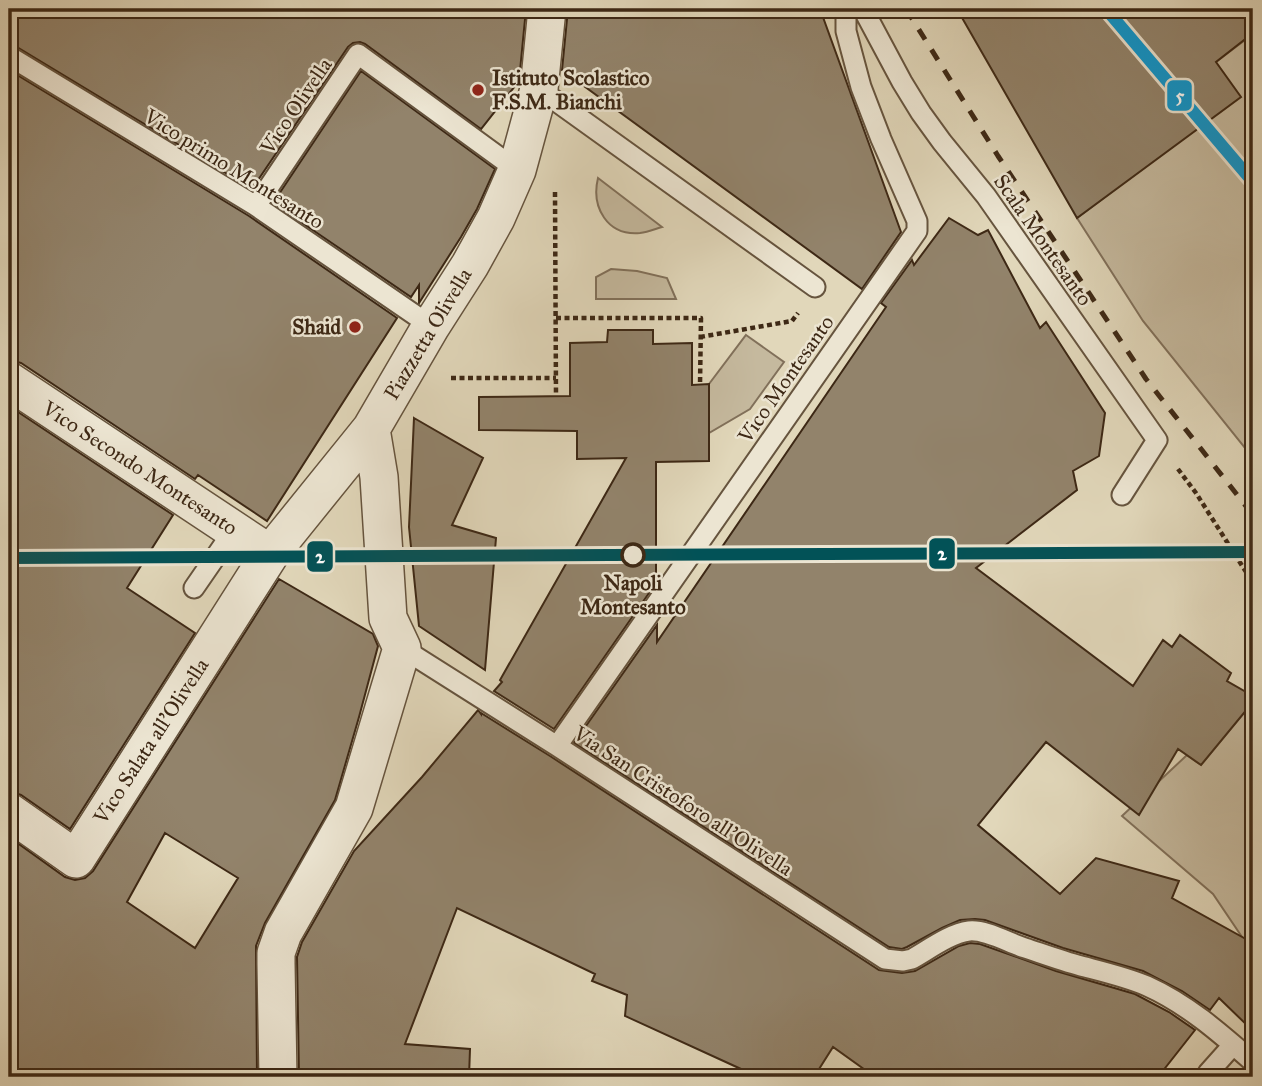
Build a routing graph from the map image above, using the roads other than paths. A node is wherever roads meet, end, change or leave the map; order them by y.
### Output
1 (547, 9) edge
2 (846, 9) edge
3 (863, 9) edge
4 (9, 56) edge
5 (539, 89) junction
6 (517, 170) junction
7 (256, 206) junction
8 (816, 288) road end
9 (431, 326) junction
10 (9, 381) edge
11 (371, 429) junction
12 (1122, 495) dead end
13 (234, 530) junction
14 (270, 554) junction
15 (194, 588) dead end
16 (402, 648) junction
17 (557, 746) junction
18 (9, 812) edge
19 (1233, 1045) junction
20 (1252, 1061) edge
21 (278, 1077) edge
22 (1213, 1077) edge

1 - 5 street, Piazzetta Olivella
2 - 17 lane, Vico Montesanto
3 - 12 lane, Scala Montesanto
4 - 7 lane, Vico primo Montesanto
5 - 6 street, Piazzetta Olivella
5 - 8 lane
6 - 7 lane, Vico Olivella
6 - 9 street, Piazzetta Olivella
7 - 9 lane, Vico primo Montesanto
9 - 11 street, Piazzetta Olivella
10 - 13 street, Vico Secondo Montesanto
11 - 14 street, Piazzetta Olivella
11 - 16 street
13 - 14 street, Vico Secondo Montesanto
13 - 15 lane
14 - 18 street, Vico Salata all'Olivella
16 - 17 lane, Via San Cristoforo all'Olivella
16 - 21 street
17 - 19 lane, Via San Cristoforo all'Olivella
19 - 20 lane, Via San Cristoforo all'Olivella
19 - 22 lane

